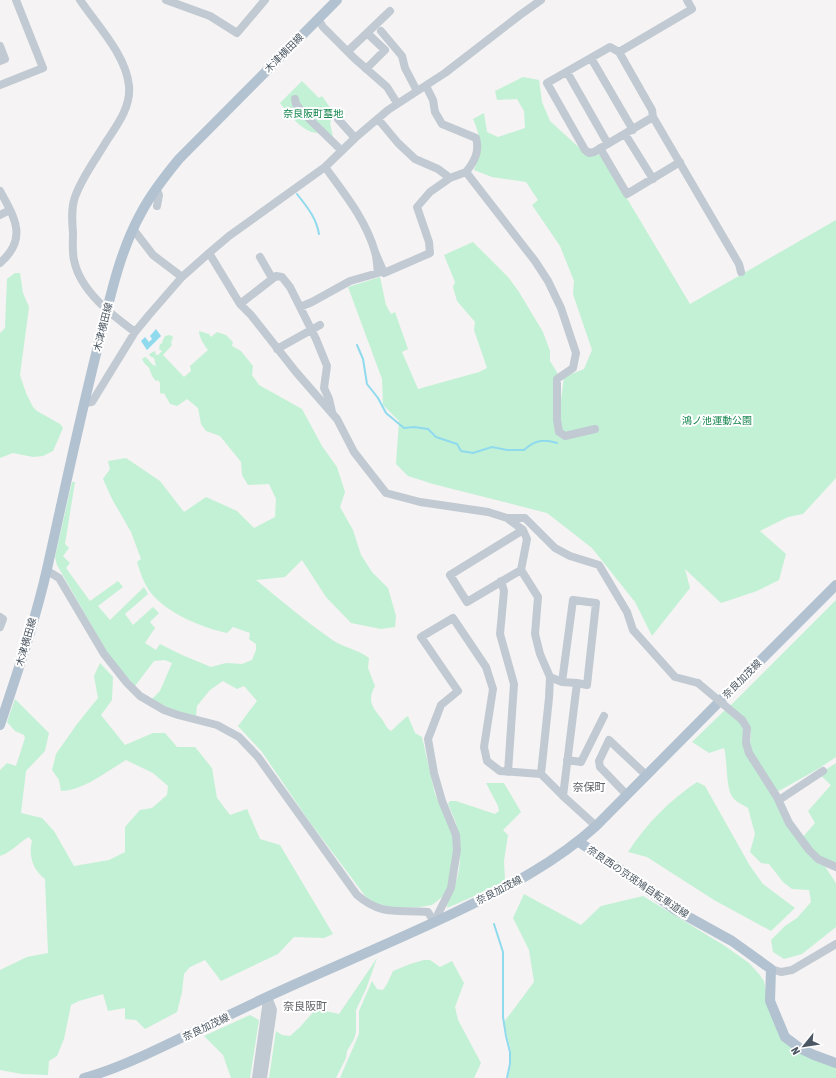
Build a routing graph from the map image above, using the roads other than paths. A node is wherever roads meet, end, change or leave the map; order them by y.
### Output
1 (16, 0) edge
2 (80, 0) edge
3 (166, 0) edge
4 (265, 0) edge
5 (337, 0) edge
6 (541, 0) edge
7 (687, 0) edge
8 (390, 11) dead end
9 (318, 19) junction
10 (381, 31) dead end
11 (367, 33) junction
12 (0, 46) edge
13 (348, 51) junction
14 (619, 52) junction
15 (591, 58) junction
16 (0, 61) edge
17 (366, 69) junction
18 (567, 72) junction
19 (0, 85) edge
20 (426, 86) junction
21 (418, 90) junction
22 (295, 99) dead end
23 (398, 103) junction
24 (653, 117) junction
25 (338, 119) dead end
26 (378, 119) junction
27 (629, 132) junction
28 (355, 138) junction
29 (608, 144) junction
30 (600, 148) junction
31 (342, 151) junction
32 (680, 162) junction
33 (325, 167) junction
34 (466, 172) junction
35 (450, 178) junction
36 (652, 179) junction
37 (156, 188) junction
38 (0, 191) edge
39 (157, 206) dead end
40 (10, 210) junction
41 (0, 215) edge
42 (133, 229) junction
43 (375, 252) junction
44 (209, 253) junction
45 (260, 257) dead end
46 (0, 263) edge
47 (741, 272) dead end
48 (182, 277) junction
49 (272, 278) junction
50 (240, 304) junction
51 (300, 307) junction
52 (107, 311) junction
53 (320, 325) dead end
54 (312, 330) junction
55 (136, 332) junction
56 (277, 349) junction
57 (84, 403) junction
58 (332, 413) junction
59 (595, 429) dead end
60 (507, 518) junction
61 (523, 530) junction
62 (46, 570) junction
63 (520, 570) junction
64 (501, 581) junction
65 (836, 585) edge
66 (0, 617) edge
67 (0, 627) edge
68 (550, 677) junction
69 (562, 682) junction
70 (576, 683) junction
71 (604, 716) dead end
72 (0, 725) edge
73 (567, 760) junction
74 (823, 771) dead end
75 (508, 772) junction
76 (541, 774) junction
77 (646, 775) junction
78 (627, 795) junction
79 (563, 796) junction
80 (779, 800) junction
81 (596, 826) junction
82 (579, 842) junction
83 (836, 867) edge
84 (434, 922) junction
85 (836, 944) edge
86 (771, 969) junction
87 (268, 997) junction
88 (836, 1063) edge
89 (84, 1078) edge
90 (256, 1078) edge
91 (263, 1078) edge

1 - 19 street
2 - 52 street
3 - 4 street
5 - 9 main road, 木津横田線
6 - 20 street
7 - 14 street
8 - 11 street
9 - 13 street
9 - 37 main road, 木津横田線
10 - 21 street
11 - 13 street
11 - 17 street
12 - 16 street
13 - 17 street
14 - 15 street
14 - 24 street
15 - 18 street
15 - 27 street
17 - 23 street
18 - 29 street
18 - 30 street
20 - 21 street
20 - 34 street
21 - 23 street
22 - 31 street
23 - 26 street
24 - 27 street
24 - 32 street
25 - 28 street
26 - 28 street
26 - 35 street
27 - 29 street
27 - 36 street
28 - 31 street
29 - 30 street
30 - 36 street
31 - 33 street
32 - 36 street
32 - 47 street
33 - 43 street
33 - 44 street
34 - 35 street
34 - 59 street
35 - 43 street
37 - 39 street
37 - 42 main road, 木津横田線
38 - 40 street
40 - 41 street
40 - 46 street
42 - 48 street
42 - 52 main road, 木津横田線
43 - 51 street
44 - 48 street
44 - 50 street
45 - 49 street
48 - 55 street
49 - 50 street
49 - 51 street
50 - 56 street
51 - 54 street
52 - 55 street
52 - 57 main road, 木津横田線
53 - 54 street
54 - 56 street
54 - 58 street
55 - 57 street
56 - 58 street
57 - 62 main road, 木津横田線
58 - 60 street
60 - 61 street
60 - 80 street, bridge
61 - 63 street
61 - 64 street
62 - 72 main road, 木津横田線
62 - 84 street
63 - 64 street
63 - 68 street
64 - 75 street
65 - 77 main road, 奈良加茂線
66 - 67 street
68 - 69 street
68 - 76 street
69 - 70 street
69 - 70 street
70 - 73 street
71 - 73 street
73 - 79 street
74 - 80 street
75 - 76 street
75 - 84 street
76 - 79 street
77 - 78 main road, 奈良加茂線
77 - 78 street
78 - 81 main road, 奈良加茂線
79 - 81 street
80 - 83 street
81 - 82 main road, 奈良加茂線
82 - 84 main road, 奈良加茂線
82 - 86 main road, 奈良西の京斑鳩自転車道線
84 - 87 main road, 奈良加茂線
85 - 86 street
86 - 88 main road
87 - 89 main road, 奈良加茂線
87 - 90 street
87 - 91 street

